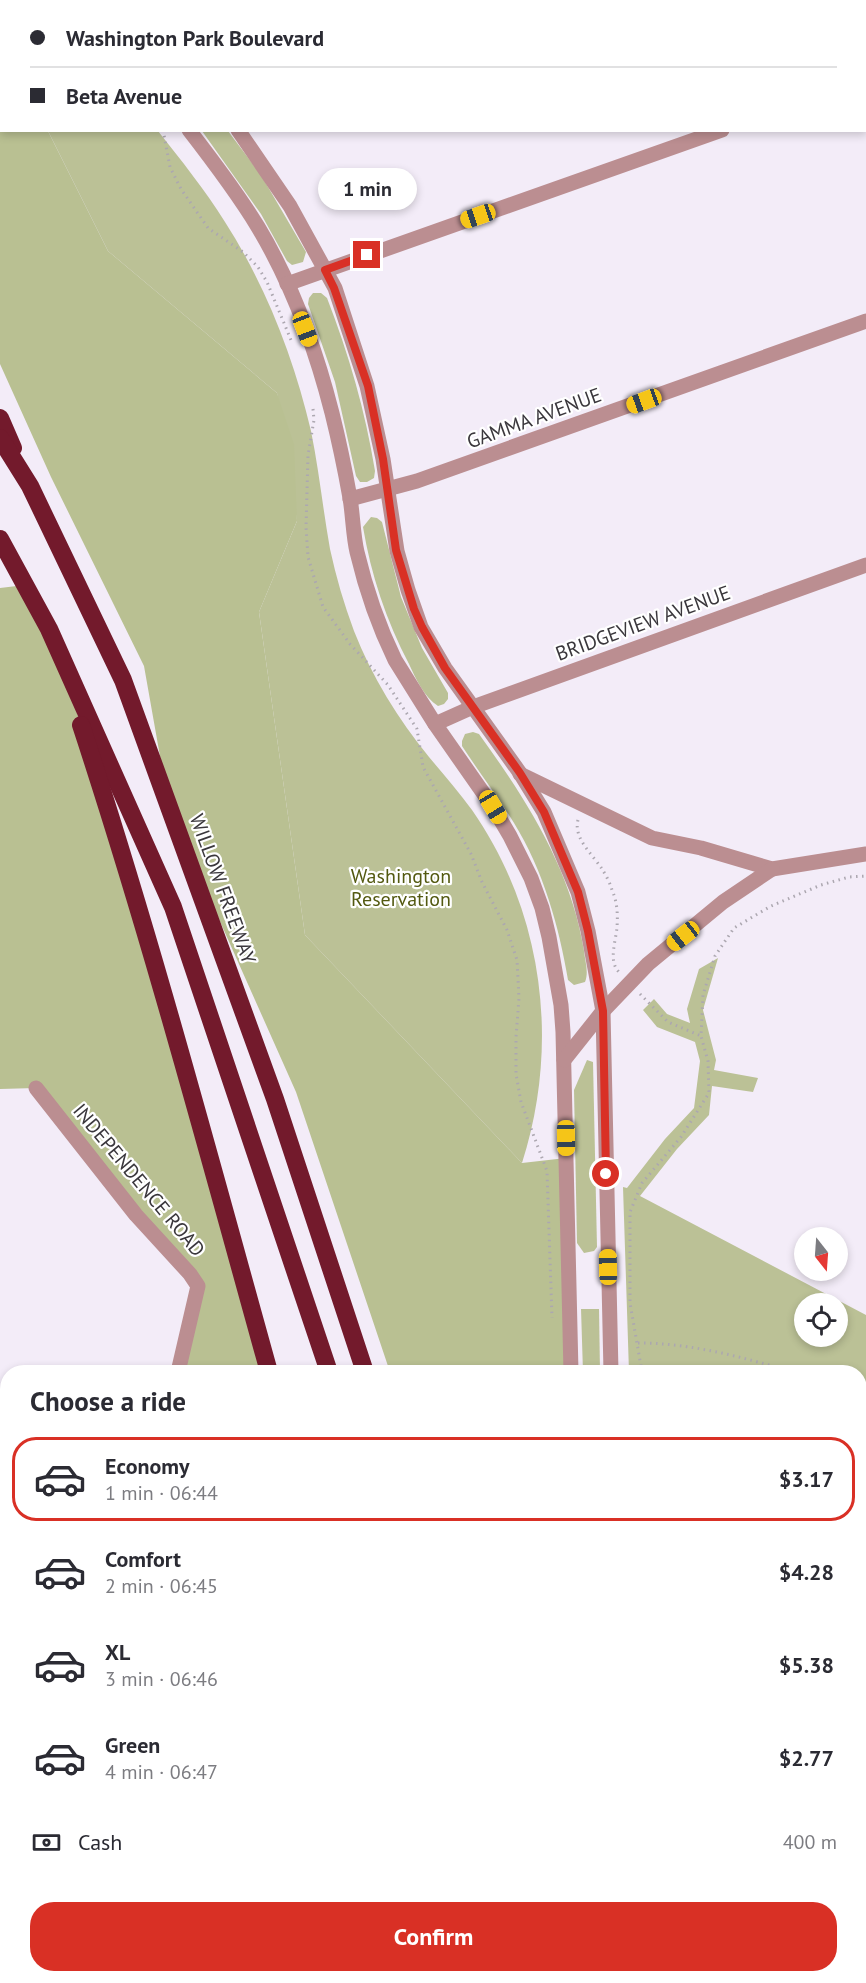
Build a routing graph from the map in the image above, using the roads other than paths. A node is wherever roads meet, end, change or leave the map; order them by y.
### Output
1 (191, 132) edge
2 (239, 132) edge
3 (716, 132) edge
4 (325, 270) junction
5 (287, 284) junction
6 (866, 321) edge
7 (0, 418) edge
8 (0, 438) edge
9 (30, 486) junction
10 (388, 490) junction
11 (350, 499) junction
12 (0, 539) edge
13 (866, 565) edge
14 (49, 629) junction
15 (473, 707) junction
16 (435, 724) junction
17 (520, 773) junction
18 (866, 854) edge
19 (772, 869) junction
20 (603, 1011) junction
21 (564, 1060) junction
22 (36, 1088) dead end
23 (180, 1365) edge
24 (267, 1365) edge
25 (327, 1365) edge
26 (363, 1365) edge
27 (571, 1365) edge
28 (611, 1365) edge

1 - 5 street
2 - 4 street
3 - 4 street
4 - 5 street
4 - 10 street
5 - 11 street
6 - 10 street, GAMMA AVENUE
7 - 9 highway
8 - 9 highway, WILLOW FREEWAY
9 - 26 highway, WILLOW FREEWAY
10 - 11 street, GAMMA AVENUE
10 - 15 street
11 - 16 street
12 - 14 highway
13 - 15 street, BRIDGEVIEW AVENUE
14 - 24 highway
14 - 25 highway
15 - 16 street, BRIDGEVIEW AVENUE
15 - 17 street
16 - 21 street
17 - 19 street
17 - 20 street
18 - 19 street
19 - 20 street
20 - 21 street
20 - 28 street
21 - 27 street
22 - 23 street, INDEPENDENCE ROAD

